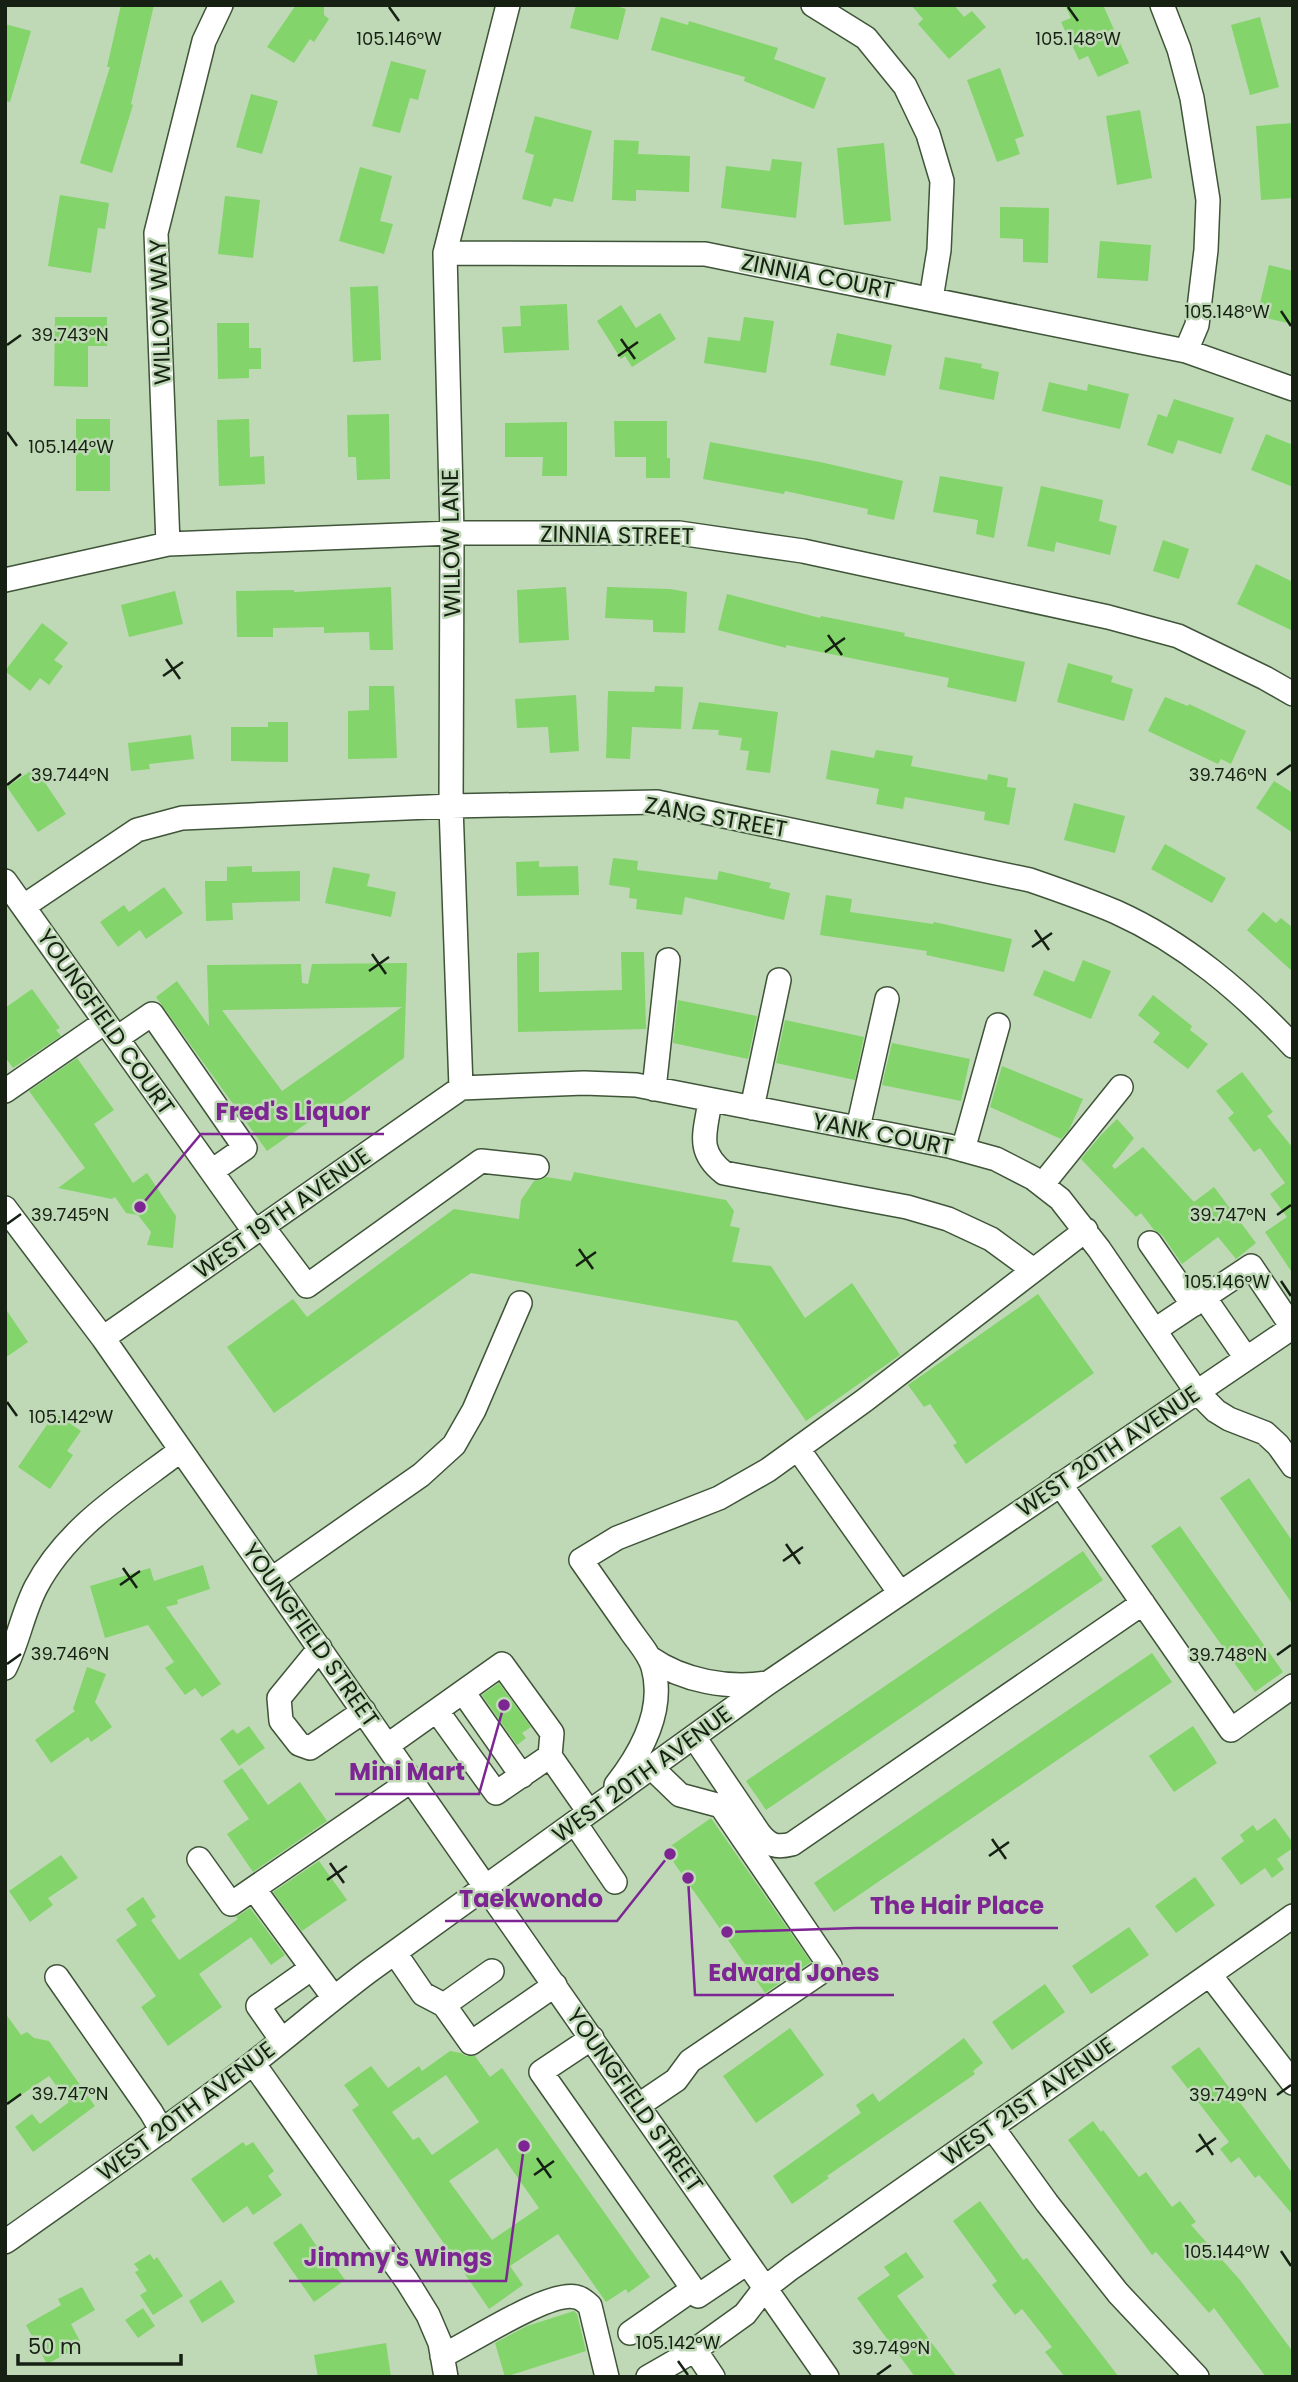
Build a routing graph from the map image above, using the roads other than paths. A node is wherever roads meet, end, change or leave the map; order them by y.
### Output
1 (221, 5) edge
2 (508, 5) edge
3 (813, 5) edge
4 (1162, 5) edge
5 (445, 253) junction
6 (931, 299) junction
7 (1186, 351) junction
8 (1293, 389) edge
9 (452, 533) junction
10 (168, 544) junction
11 (5, 580) edge
12 (1293, 694) edge
13 (451, 806) junction
14 (5, 881) edge
15 (24, 906) junction
16 (668, 960) dead end
17 (779, 980) dead end
18 (887, 999) dead end
19 (998, 1025) dead end
20 (111, 1030) junction
21 (1293, 1046) edge
22 (1121, 1087) dead end
23 (461, 1088) junction
24 (654, 1089) junction
25 (5, 1091) edge
26 (710, 1100) junction
27 (752, 1108) junction
28 (858, 1128) junction
29 (963, 1150) junction
30 (537, 1167) dead end
31 (212, 1171) junction
32 (1042, 1185) junction
33 (5, 1208) edge
34 (258, 1228) junction
35 (1086, 1230) junction
36 (12, 1233) edge
37 (1150, 1243) dead end
38 (1032, 1269) junction
39 (1199, 1301) junction
40 (520, 1303) dead end
41 (1292, 1327) edge
42 (1154, 1330) junction
43 (103, 1338) junction
44 (1247, 1358) junction
45 (1196, 1391) junction
46 (798, 1449) junction
47 (181, 1450) junction
48 (1293, 1466) edge
49 (1060, 1484) junction
50 (272, 1579) junction
51 (900, 1593) junction
52 (1143, 1603) junction
53 (320, 1648) junction
54 (650, 1658) junction
55 (5, 1668) edge
56 (768, 1683) junction
57 (1293, 1686) edge
58 (451, 1701) junction
59 (364, 1711) junction
60 (694, 1737) junction
61 (388, 1745) junction
62 (551, 1756) junction
63 (651, 1768) junction
64 (516, 1779) junction
65 (412, 1780) junction
66 (587, 1814) junction
67 (199, 1858) dead end
68 (615, 1882) dead end
69 (487, 1888) junction
70 (254, 1889) junction
71 (1293, 1916) edge
72 (395, 1953) junction
73 (312, 1968) junction
74 (492, 1972) dead end
75 (1210, 1975) junction
76 (57, 1977) dead end
77 (555, 1985) junction
78 (334, 1998) junction
79 (444, 2004) junction
80 (592, 2038) junction
81 (281, 2039) junction
82 (253, 2063) junction
83 (1293, 2083) edge
84 (639, 2105) junction
85 (992, 2127) junction
86 (162, 2131) junction
87 (5, 2242) edge
88 (747, 2263) junction
89 (765, 2288) junction
90 (693, 2289) junction
91 (630, 2333) dead end
92 (695, 2350) junction
93 (444, 2367) edge
94 (607, 2377) edge
95 (648, 2377) edge
96 (713, 2377) edge
97 (827, 2377) edge
98 (1197, 2377) edge

1 - 10 street, WILLOW WAY
2 - 5 street, WILLOW LANE
3 - 6 street
4 - 7 street
5 - 6 street, ZINNIA COURT
5 - 9 street, WILLOW LANE
6 - 7 street, ZINNIA COURT
7 - 8 street, ZINNIA COURT
9 - 10 street, ZINNIA STREET
9 - 12 street, ZINNIA STREET
9 - 13 street, WILLOW LANE
10 - 11 street, ZINNIA STREET
13 - 15 street, ZANG STREET
13 - 21 street, ZANG STREET
13 - 23 street, WILLOW LANE
14 - 15 street, YOUNGFIELD COURT
15 - 20 street, YOUNGFIELD COURT
16 - 24 street
17 - 27 street
18 - 28 street
19 - 29 street
20 - 25 street
20 - 31 street, YOUNGFIELD COURT
20 - 31 street
22 - 32 street
23 - 24 street, YANK COURT
23 - 34 street, WEST 19TH AVENUE
24 - 26 street, YANK COURT
26 - 27 street, YANK COURT
26 - 38 street
27 - 28 street, YANK COURT
28 - 29 street, YANK COURT
29 - 32 street, YANK COURT
30 - 34 street, YOUNGFIELD COURT
31 - 34 street, YOUNGFIELD COURT
32 - 35 street, YANK COURT
33 - 36 street, YOUNGFIELD STREET
34 - 43 street, WEST 19TH AVENUE
35 - 38 street
35 - 42 street, YANK COURT
36 - 43 street, YOUNGFIELD STREET
37 - 39 street
38 - 46 street
39 - 41 street
39 - 42 street
39 - 44 street
40 - 50 street
41 - 44 street, WEST 20TH AVENUE
42 - 45 street, YANK COURT
43 - 47 street, YOUNGFIELD STREET
44 - 45 street, WEST 20TH AVENUE
45 - 48 street, YANK COURT
45 - 49 street, WEST 20TH AVENUE
46 - 51 street
46 - 54 street
47 - 50 street, YOUNGFIELD STREET
47 - 55 street
49 - 51 street, WEST 20TH AVENUE
49 - 52 street
50 - 53 street, YOUNGFIELD STREET
51 - 56 street, WEST 20TH AVENUE
52 - 57 street
52 - 60 street
53 - 59 street, YOUNGFIELD STREET
53 - 59 street
54 - 56 street
54 - 66 street
56 - 60 street, WEST 20TH AVENUE
58 - 61 street
58 - 62 street
58 - 64 street
58 - 64 street
59 - 61 street, YOUNGFIELD STREET
60 - 63 street, WEST 20TH AVENUE
61 - 65 street, YOUNGFIELD STREET
62 - 64 street
62 - 66 street
63 - 66 street, WEST 20TH AVENUE
63 - 84 street
65 - 69 street, YOUNGFIELD STREET
65 - 70 street
66 - 68 street
66 - 69 street, WEST 20TH AVENUE
67 - 70 street
69 - 72 street, WEST 20TH AVENUE
69 - 77 street, YOUNGFIELD STREET
70 - 73 street
71 - 75 street, WEST 21ST AVENUE
72 - 78 street, WEST 20TH AVENUE
72 - 79 street
73 - 78 street
73 - 81 street
74 - 79 street
75 - 83 street
75 - 85 street, WEST 21ST AVENUE
76 - 86 street
77 - 79 street
77 - 80 street, YOUNGFIELD STREET
78 - 81 street, WEST 20TH AVENUE
80 - 84 street, YOUNGFIELD STREET
80 - 90 street
81 - 82 street, WEST 20TH AVENUE
82 - 86 street, WEST 20TH AVENUE
82 - 93 street
84 - 88 street, YOUNGFIELD STREET
85 - 89 street, WEST 21ST AVENUE
85 - 98 street
86 - 87 street, WEST 20TH AVENUE
88 - 89 street, YOUNGFIELD STREET
88 - 90 street
89 - 92 street, WEST 21ST AVENUE
89 - 97 street, YOUNGFIELD STREET
90 - 91 street
92 - 95 street, WEST 21ST AVENUE
92 - 96 street
93 - 94 street

